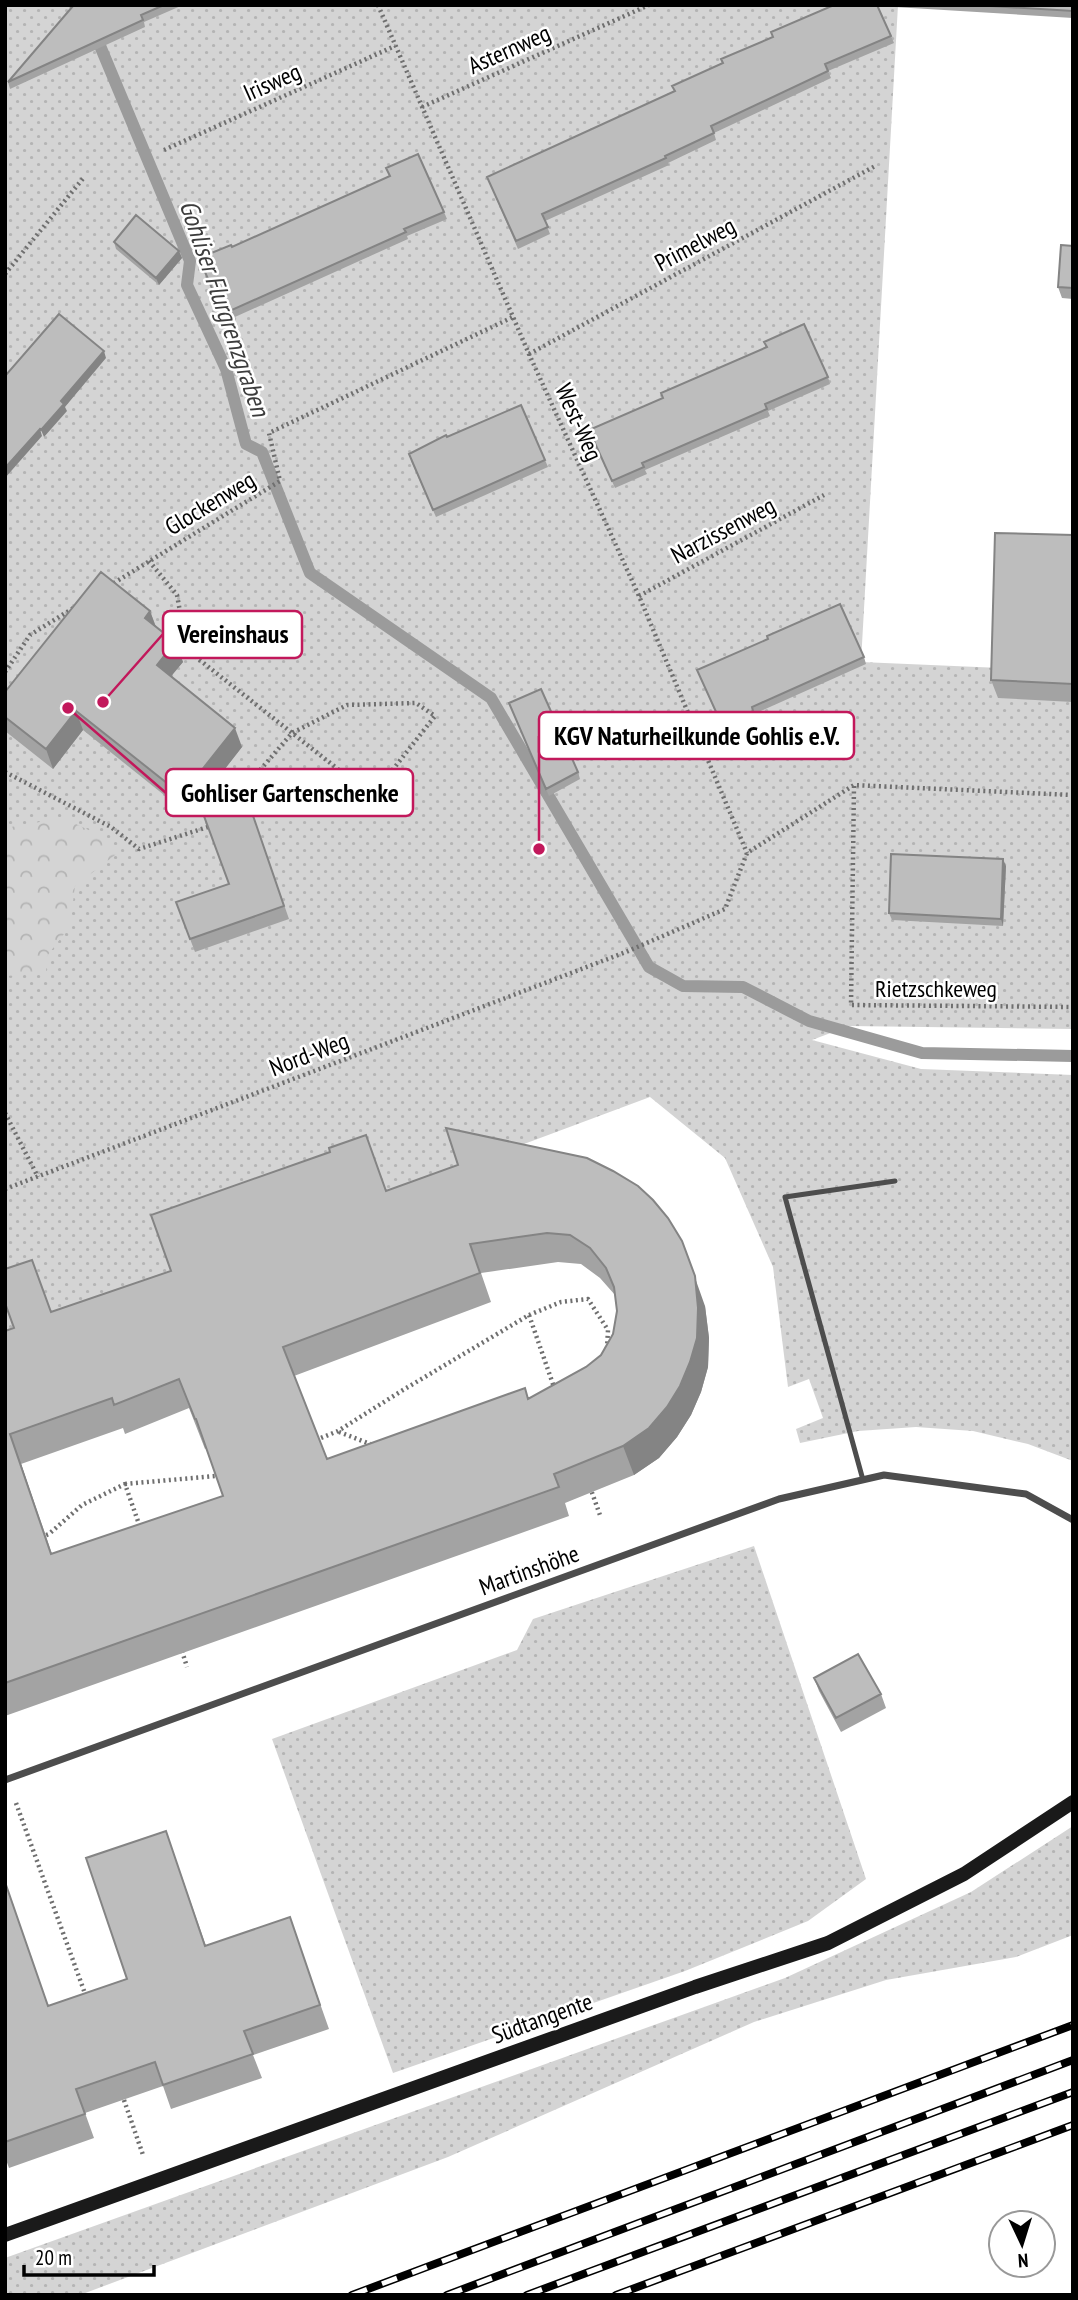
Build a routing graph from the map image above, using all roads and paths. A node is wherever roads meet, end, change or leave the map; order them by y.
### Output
1 (379, 5) edge
2 (649, 5) edge
3 (395, 46) junction
4 (422, 107) junction
5 (164, 150) dead end
6 (877, 165) dead end
7 (85, 176) dead end
8 (5, 274) edge
9 (513, 317) junction
10 (529, 354) junction
11 (824, 495) dead end
12 (149, 561) junction
13 (101, 591) edge
14 (639, 596) junction
15 (78, 606) edge
16 (5, 672) edge
17 (292, 733) junction
18 (5, 772) edge
19 (854, 785) junction
20 (1073, 794) edge
21 (221, 815) edge
22 (212, 825) edge
23 (747, 853) junction
24 (1073, 1007) edge
25 (5, 1114) edge
26 (37, 1177) junction
27 (895, 1181) dead end
28 (5, 1189) edge
29 (529, 1315) junction
30 (607, 1360) edge
31 (558, 1397) edge
32 (338, 1432) junction
33 (314, 1440) edge
34 (384, 1449) edge
35 (227, 1471) edge
36 (863, 1480) junction
37 (588, 1482) edge
38 (125, 1484) junction
39 (601, 1518) dead end
40 (1073, 1520) edge
41 (143, 1536) edge
42 (38, 1538) edge
43 (178, 1641) edge
44 (187, 1667) dead end
45 (7, 1780) edge
46 (1073, 1802) edge
47 (89, 2005) edge
48 (124, 2100) edge
49 (153, 2182) junction
50 (5, 2235) edge

1 - 3 path, West-Weg
2 - 4 path, Asternweg
3 - 4 path, West-Weg
3 - 5 path, Irisweg
4 - 9 path, West-Weg
6 - 10 path, Primelweg
7 - 8 path
9 - 10 path, West-Weg
9 - 12 path, Glockenweg
10 - 14 path, West-Weg
11 - 14 path, Narzissenweg
12 - 13 path, Glockenweg
12 - 17 path
14 - 23 path, West-Weg
15 - 16 path
17 - 17 path
17 - 21 path
18 - 22 path
19 - 20 path
19 - 23 path
19 - 24 path, Rietzschkeweg
23 - 26 path, Nord-Weg
25 - 26 path
26 - 28 path, Nord-Weg
27 - 36 lane
29 - 30 path
29 - 31 path
29 - 32 path
32 - 33 path
32 - 34 path
35 - 38 path
36 - 40 street, Martinshöhe
36 - 45 street, Martinshöhe
37 - 39 path
38 - 41 path
38 - 42 path
43 - 44 path
45 - 47 path
46 - 49 street, Südtangente
48 - 49 path
49 - 50 street, Südtangente

